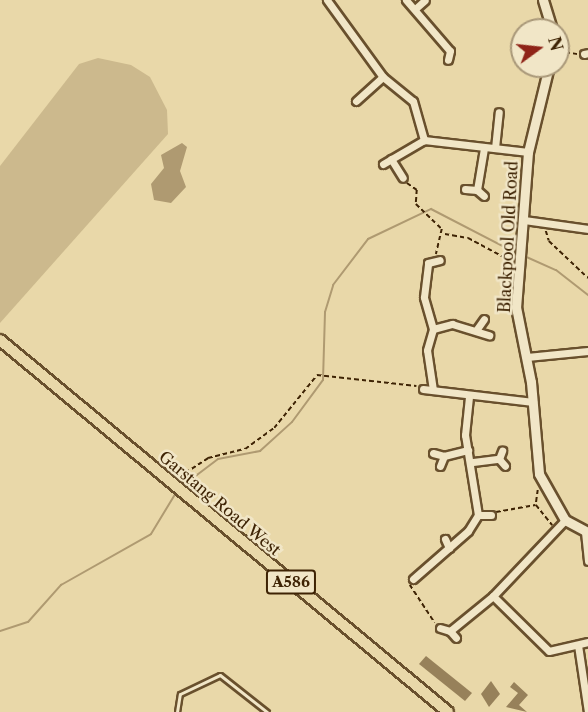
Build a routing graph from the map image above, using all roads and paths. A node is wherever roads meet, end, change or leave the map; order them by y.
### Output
1 (327, 0) edge
2 (406, 0) edge
3 (425, 0) edge
4 (543, 0) edge
5 (415, 9) junction
6 (548, 18) edge
7 (459, 50) dead end
8 (450, 51) junction
9 (570, 52) edge
10 (586, 53) edge
11 (448, 60) dead end
12 (383, 76) junction
13 (546, 78) edge
14 (356, 101) dead end
15 (499, 112) dead end
16 (424, 140) junction
17 (484, 148) junction
18 (495, 148) junction
19 (528, 152) junction
20 (391, 159) junction
21 (383, 164) dead end
22 (403, 178) joint
23 (465, 189) dead end
24 (477, 190) junction
25 (484, 196) dead end
26 (524, 220) junction
27 (545, 223) junction
28 (588, 229) edge
29 (444, 234) junction
30 (520, 257) junction
31 (431, 260) joint
32 (588, 278) edge
33 (484, 319) dead end
34 (433, 329) junction
35 (477, 329) junction
36 (489, 335) dead end
37 (0, 340) edge
38 (588, 351) edge
39 (527, 357) junction
40 (423, 389) joint
41 (433, 390) junction
42 (469, 396) junction
43 (533, 402) junction
44 (468, 450) junction
45 (502, 452) dead end
46 (433, 453) dead end
47 (444, 456) junction
48 (499, 459) junction
49 (474, 462) junction
50 (440, 466) dead end
51 (505, 466) dead end
52 (539, 474) junction
53 (177, 487) junction
54 (536, 505) junction
55 (478, 515) junction
56 (490, 515) joint
57 (565, 520) junction
58 (556, 529) junction
59 (586, 532) edge
60 (446, 539) dead end
61 (449, 548) junction
62 (588, 561) edge
63 (412, 579) joint
64 (493, 596) junction
65 (440, 628) joint
66 (450, 631) junction
67 (456, 638) dead end
68 (588, 642) edge
69 (578, 645) junction
70 (177, 712) edge
71 (267, 712) edge
72 (448, 712) edge
73 (588, 712) edge

1 - 12 street
2 - 5 street
3 - 5 street
4 - 6 street
5 - 8 street
7 - 8 street
8 - 11 street
9 - 10 path
12 - 14 street
12 - 16 street
13 - 19 street, Blackpool Old Road
15 - 18 street
16 - 17 street
16 - 20 street
17 - 18 street
17 - 24 street
18 - 19 street
19 - 26 street, Blackpool Old Road
20 - 21 street
20 - 22 street
22 - 29 path
23 - 24 street
24 - 25 street
26 - 27 street
26 - 30 street, Blackpool Old Road
27 - 28 street
27 - 32 path
29 - 30 path
29 - 31 path
30 - 39 street, Blackpool Old Road
31 - 34 street
33 - 35 street
34 - 35 street
34 - 41 street
35 - 36 street
37 - 53 main road, Garstang Road West / A586
38 - 39 street
39 - 43 street, Blackpool Old Road
40 - 41 street
40 - 53 path
41 - 42 street
42 - 43 street
42 - 44 street
43 - 52 street, Blackpool Old Road
44 - 47 street
44 - 49 street
45 - 48 street
46 - 47 street
47 - 50 street
48 - 49 street
48 - 51 street
49 - 55 street
52 - 54 path
52 - 57 street, Blackpool Old Road
53 - 72 main road, Garstang Road West / A586
54 - 56 path
54 - 58 path
55 - 56 street
55 - 61 street
57 - 58 street
57 - 59 street, Blackpool Old Road
58 - 64 street
59 - 62 street
60 - 61 street
61 - 63 street
63 - 65 path
64 - 66 street
64 - 69 street
65 - 66 street
66 - 67 street
68 - 69 street
69 - 73 street
70 - 71 lane

